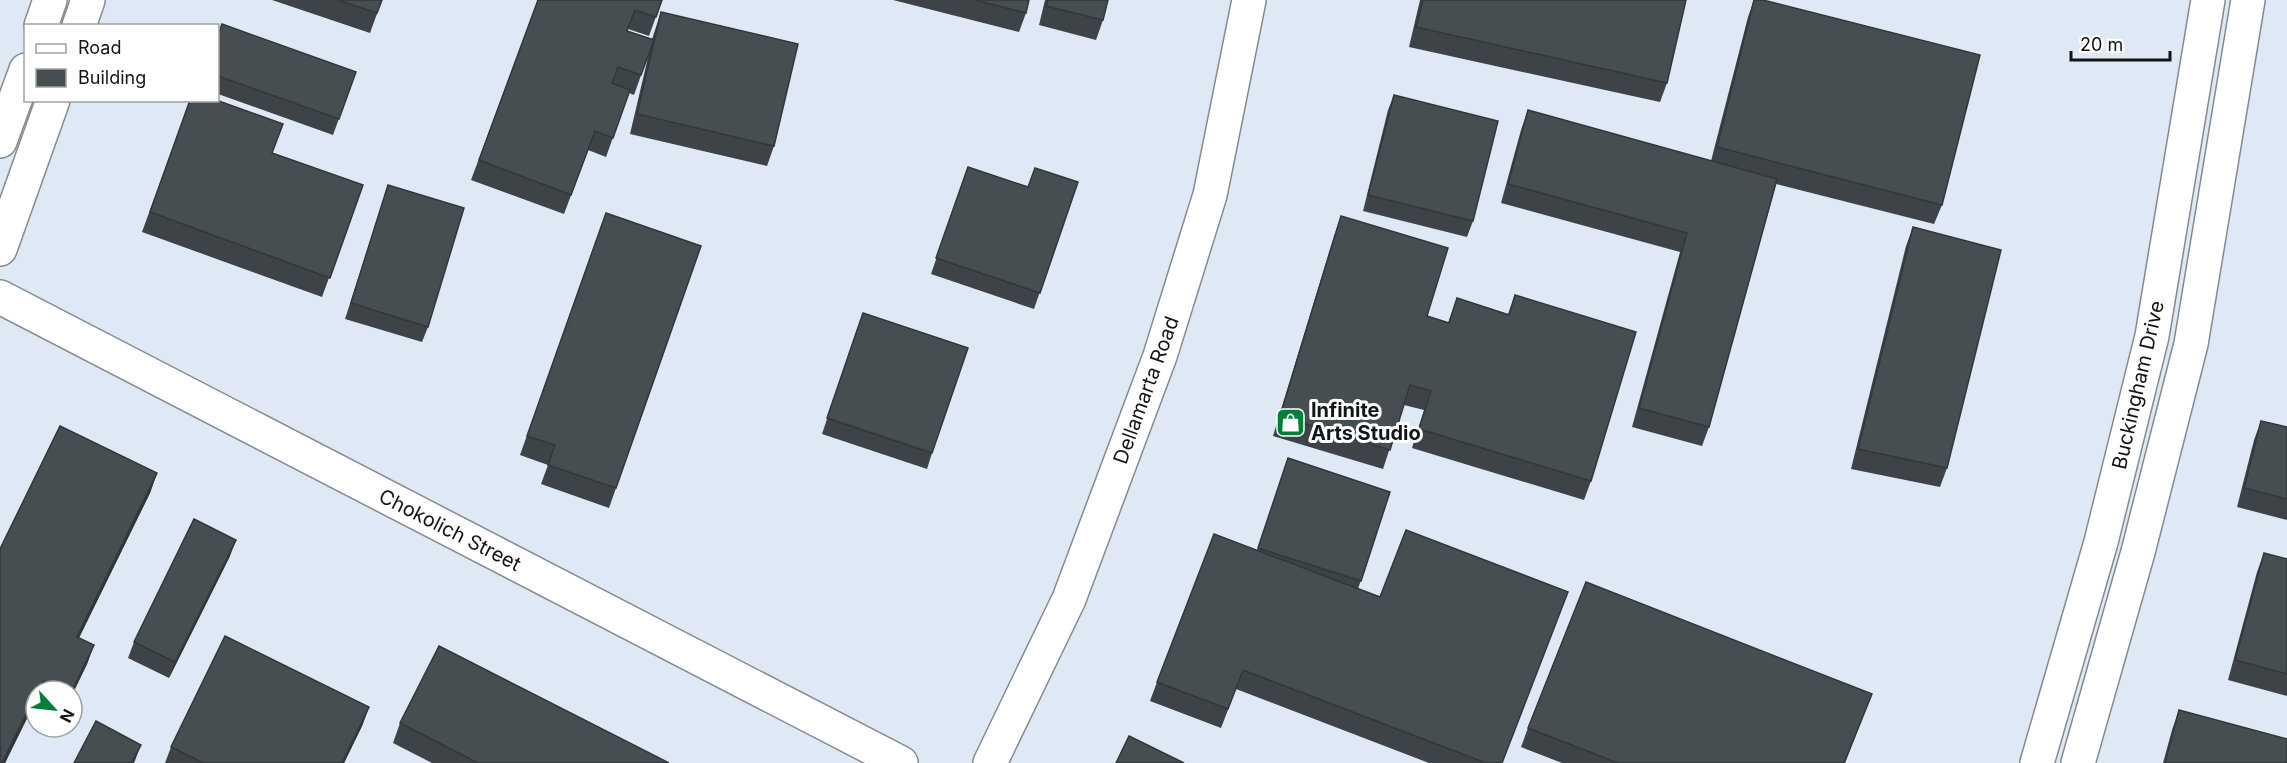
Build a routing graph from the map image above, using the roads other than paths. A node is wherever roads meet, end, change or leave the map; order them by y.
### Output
1 (50, 0) edge
2 (88, 0) edge
3 (1249, 0) edge
4 (2208, 0) edge
5 (2248, 0) edge
6 (42, 24) edge
7 (80, 24) edge
8 (24, 75) edge
9 (52, 102) edge
10 (0, 141) edge
11 (0, 249) edge
12 (0, 297) edge
13 (900, 763) edge
14 (990, 763) edge
15 (2037, 763) edge
16 (2078, 763) edge

1 - 6 street
2 - 7 street
3 - 14 street, Dellamarta Road
4 - 15 street, Buckingham Drive
5 - 16 street, Buckingham Drive
8 - 10 street
9 - 11 street
12 - 13 street, Chokolich Street

